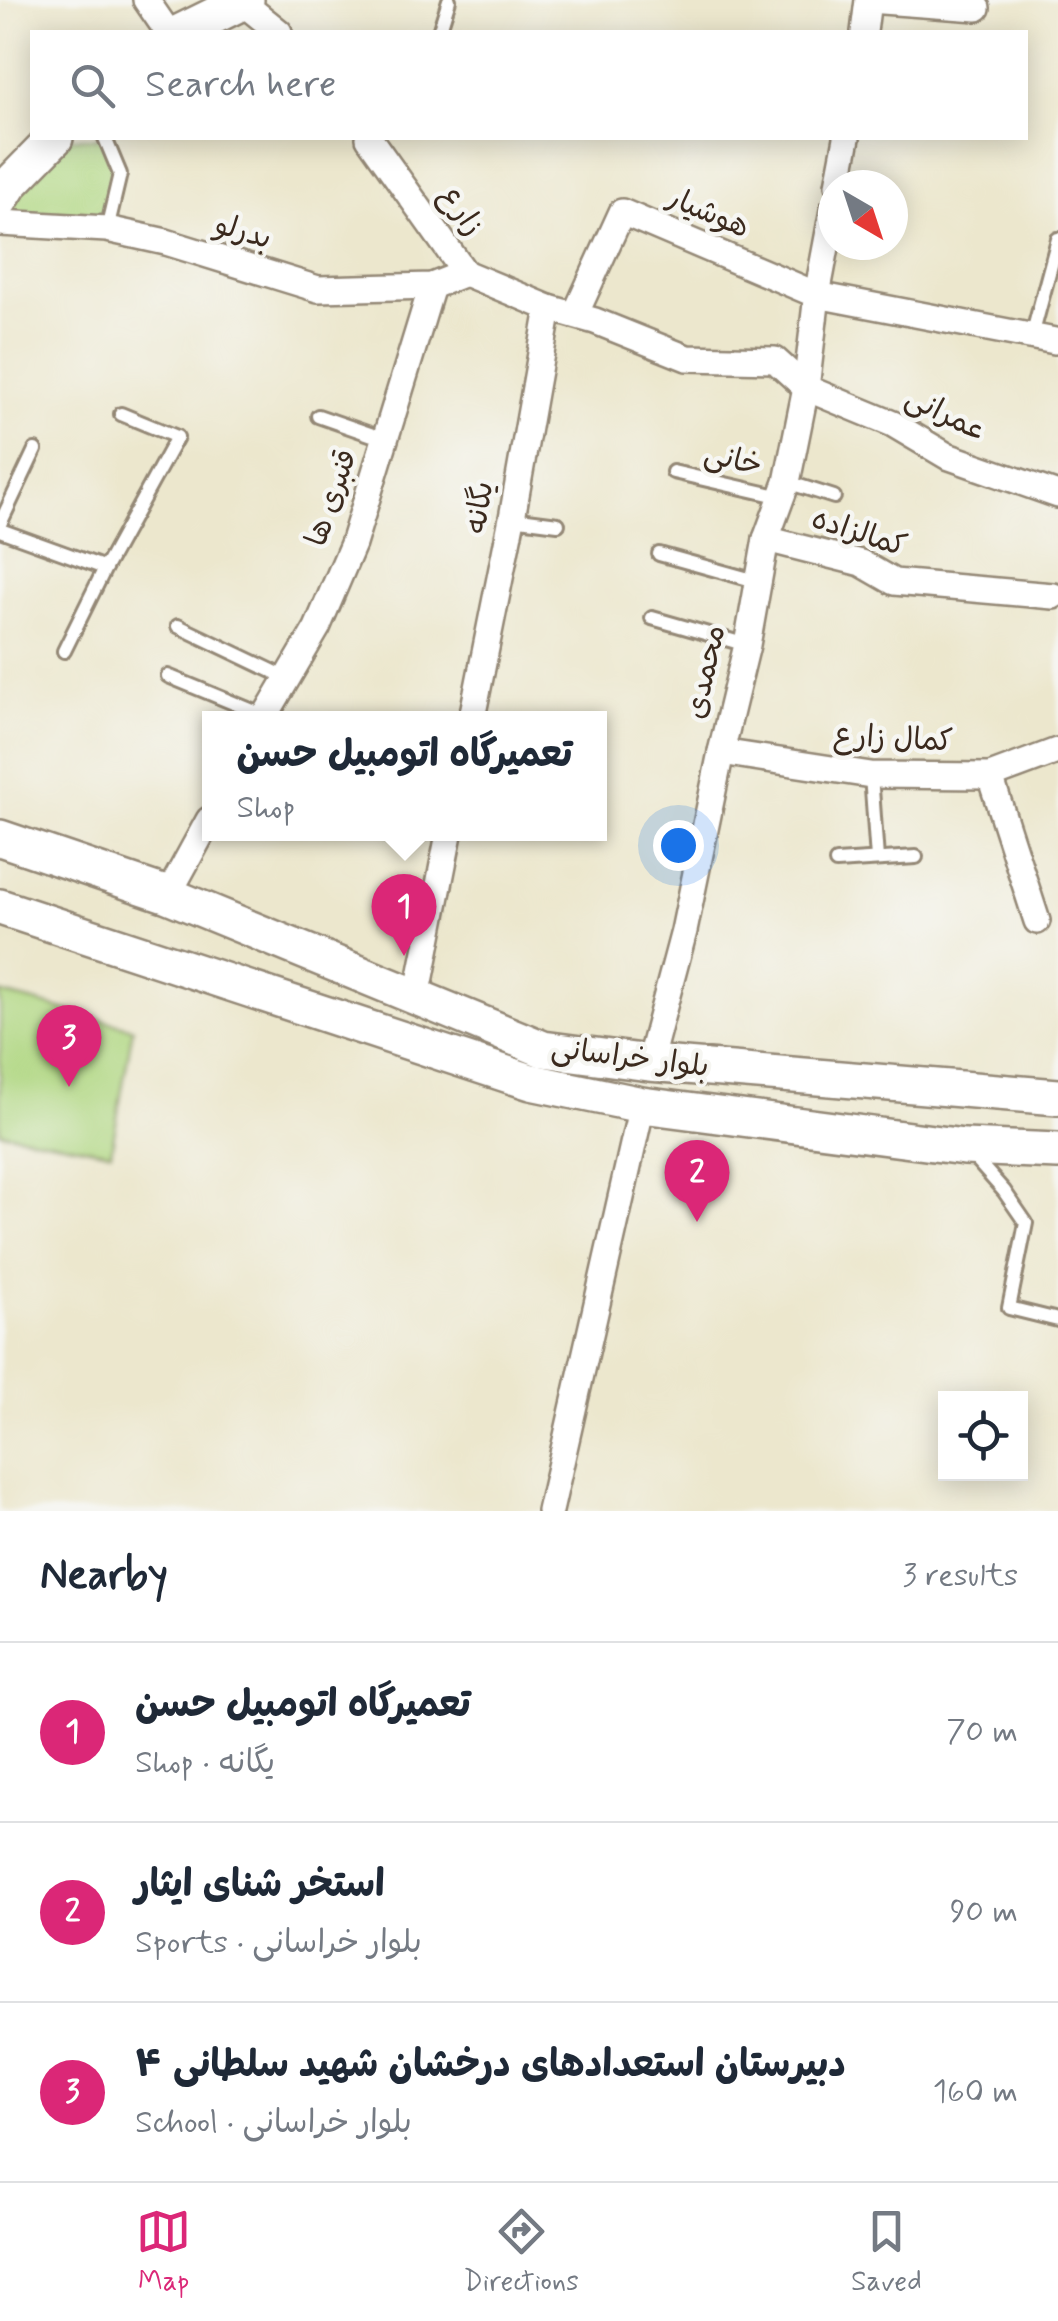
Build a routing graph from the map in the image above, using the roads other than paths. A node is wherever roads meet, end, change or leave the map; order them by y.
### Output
1 (146, 0) edge
2 (449, 0) edge
3 (868, 0) edge
4 (245, 2) edge
5 (977, 8) dead end
6 (167, 30) edge
7 (185, 30) edge
8 (276, 30) edge
9 (440, 30) edge
10 (864, 30) edge
11 (52, 140) edge
12 (106, 140) edge
13 (371, 140) edge
14 (847, 140) edge
15 (841, 170) edge
16 (0, 200) edge
17 (0, 223) edge
18 (107, 229) junction
19 (1058, 240) edge
20 (824, 260) edge
21 (464, 272) junction
22 (432, 286) junction
23 (817, 295) junction
24 (548, 308) junction
25 (574, 315) junction
26 (1043, 339) joint
27 (806, 388) junction
28 (121, 414) dead end
29 (318, 416) dead end
30 (386, 440) junction
31 (34, 450) dead end
32 (674, 472) dead end
33 (784, 490) junction
34 (1058, 495) edge
35 (834, 497) dead end
36 (512, 518) junction
37 (558, 524) dead end
38 (0, 527) edge
39 (766, 539) junction
40 (658, 554) dead end
41 (105, 568) junction
42 (756, 581) junction
43 (1053, 596) dead end
44 (652, 618) dead end
45 (178, 626) dead end
46 (748, 645) junction
47 (64, 651) dead end
48 (168, 676) dead end
49 (287, 678) junction
50 (251, 711) edge
51 (268, 711) edge
52 (473, 711) edge
53 (721, 752) junction
54 (1057, 752) edge
55 (870, 775) junction
56 (990, 776) junction
57 (202, 833) edge
58 (0, 838) edge
59 (448, 841) edge
60 (916, 857) dead end
61 (877, 859) junction
62 (836, 862) dead end
63 (168, 895) junction
64 (0, 907) edge
65 (1037, 921) dead end
66 (417, 997) junction
67 (649, 1063) junction
68 (1058, 1097) edge
69 (642, 1105) junction
70 (964, 1146) junction
71 (1058, 1151) edge
72 (1058, 1320) edge
73 (550, 1511) edge

1 - 6 street
2 - 9 lane
3 - 5 street
3 - 10 street
4 - 7 street
4 - 8 street
11 - 16 street
12 - 18 lane
13 - 21 street, زارع
14 - 15 street
17 - 18 street, بدرلو
18 - 22 street, بدرلو
19 - 26 lane
20 - 23 street, محمدی
21 - 22 street, بدرلو
21 - 24 street
22 - 30 street, قنبری ها
23 - 25 street, هوشیار
23 - 26 street
23 - 27 street, محمدی
24 - 25 street
24 - 36 street, یگانه
25 - 27 street
27 - 33 street, محمدی
27 - 34 street, عمرانی
28 - 41 lane
29 - 30 lane
30 - 49 street, قنبری ها
31 - 38 lane
32 - 33 lane, خانی
33 - 35 lane, خانی
33 - 39 street, محمدی
36 - 37 lane
36 - 52 street, یگانه
38 - 41 lane
39 - 42 street, محمدی
39 - 43 street, کمالزاده
40 - 42 lane
41 - 47 lane
42 - 46 street, محمدی
44 - 46 lane
45 - 49 lane
46 - 53 street, محمدی
48 - 50 lane
49 - 51 street, قنبری ها
53 - 55 street, کمال زارع
53 - 67 street, محمدی
54 - 56 street, کمال زارع
55 - 56 street, کمال زارع
55 - 61 lane
56 - 65 street
57 - 63 street
58 - 63 street, بلوار خراسانی
59 - 66 street
60 - 61 lane
61 - 62 lane
63 - 66 street, بلوار خراسانی
64 - 69 street, بلوار خراسانی
66 - 67 street, بلوار خراسانی
67 - 68 street, بلوار خراسانی
67 - 69 street
69 - 70 street, بلوار خراسانی
69 - 73 street
70 - 71 street, بلوار خراسانی
70 - 72 lane

